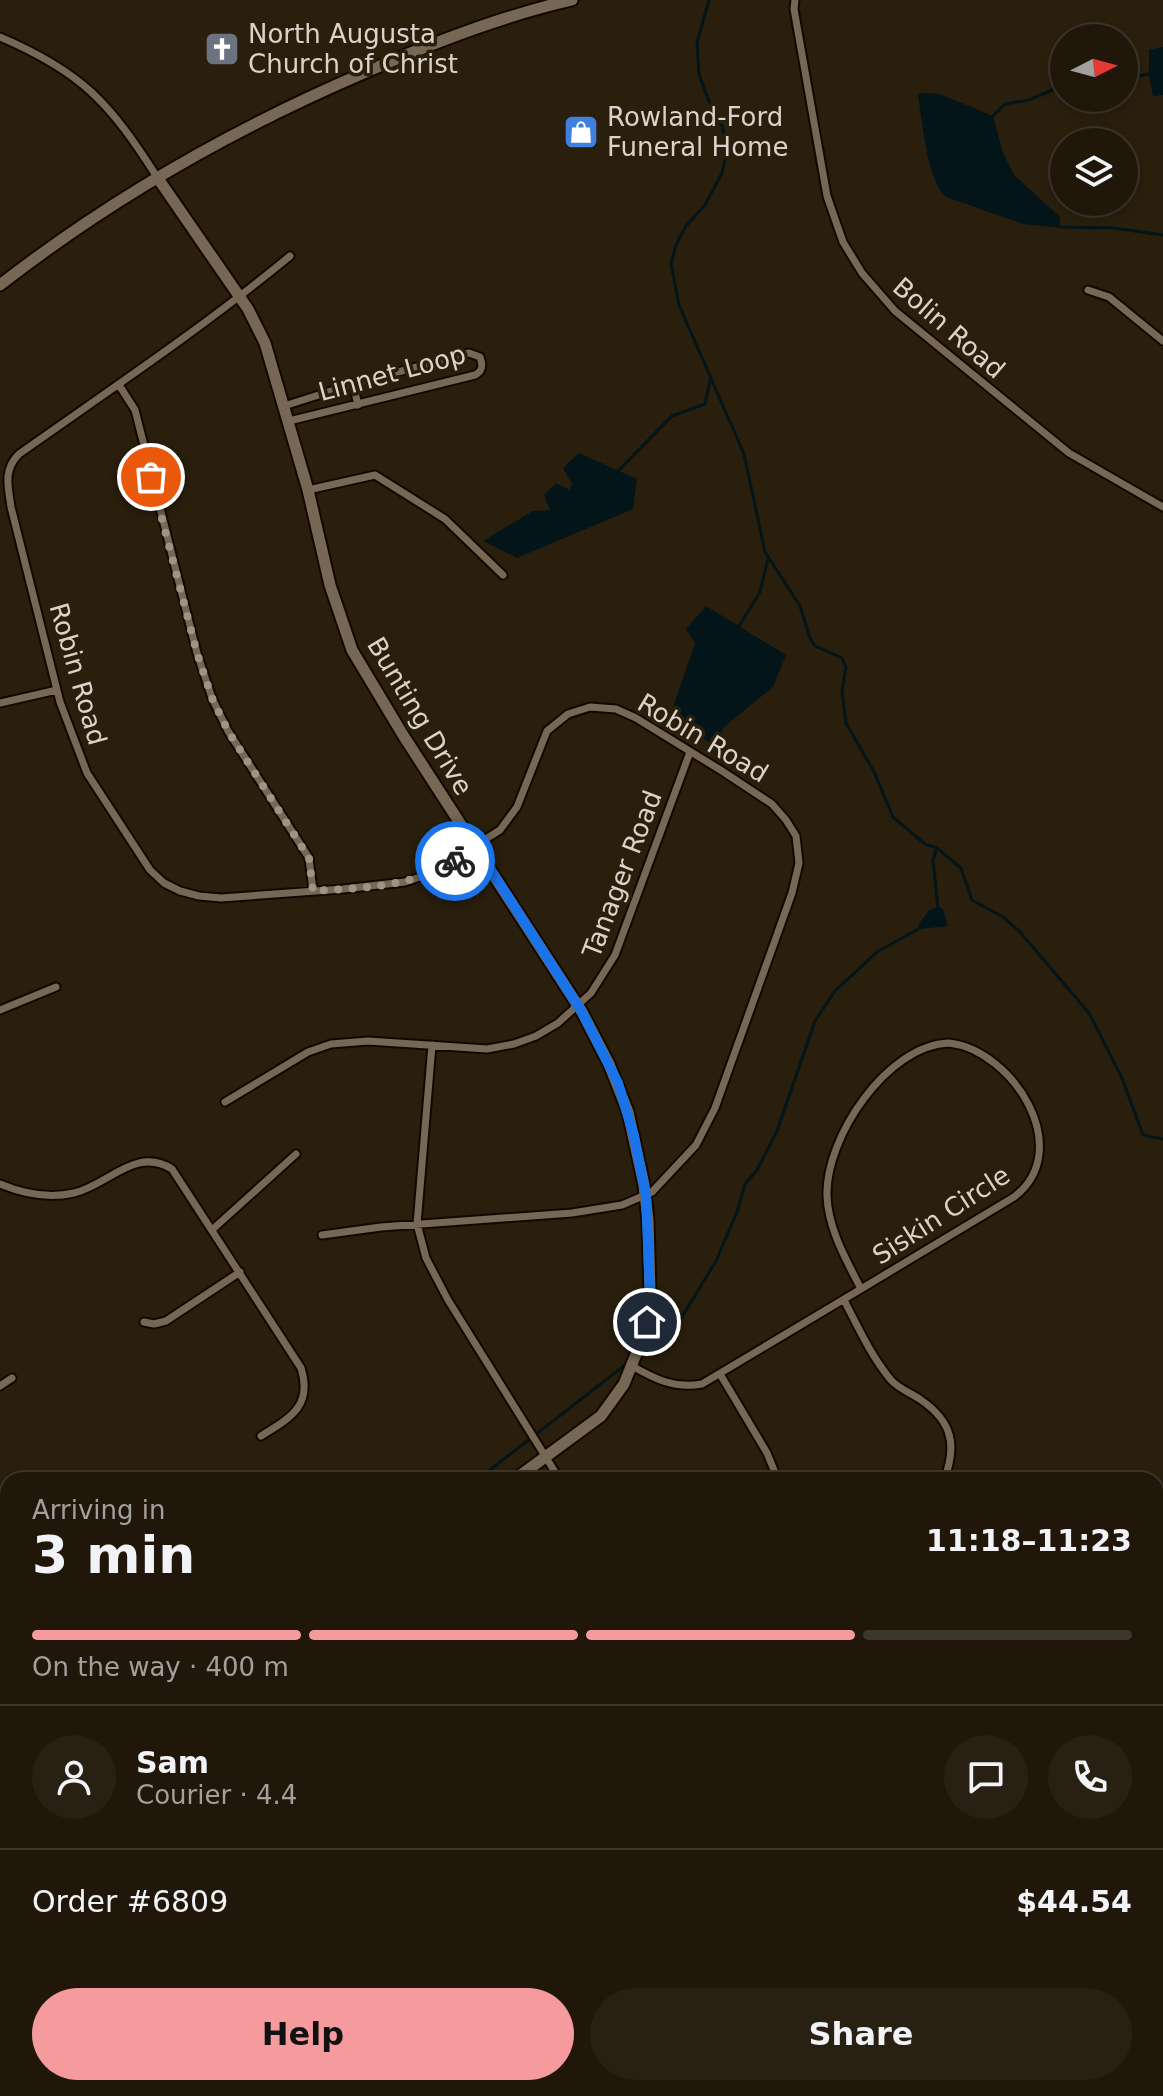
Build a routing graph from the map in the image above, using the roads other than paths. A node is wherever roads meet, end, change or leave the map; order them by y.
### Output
1 (572, 0) edge
2 (786, 0) edge
3 (795, 0) edge
4 (557, 2) edge
5 (541, 4) edge
6 (794, 9) junction
7 (0, 37) edge
8 (157, 177) junction
9 (290, 256) dead end
10 (0, 285) edge
11 (1088, 290) dead end
12 (240, 297) junction
13 (1163, 341) edge
14 (353, 384) junction
15 (119, 385) junction
16 (358, 405) junction
17 (284, 406) junction
18 (289, 421) junction
19 (308, 490) junction
20 (1163, 507) edge
21 (503, 575) dead end
22 (57, 690) junction
23 (0, 703) edge
24 (690, 752) junction
25 (476, 847) junction
26 (313, 891) junction
27 (56, 987) dead end
28 (578, 1005) junction
29 (0, 1010) edge
30 (432, 1045) junction
31 (225, 1102) dead end
32 (296, 1154) dead end
33 (0, 1184) edge
34 (646, 1196) junction
35 (417, 1224) junction
36 (213, 1229) junction
37 (322, 1235) dead end
38 (240, 1272) junction
39 (861, 1289) junction
40 (844, 1300) junction
41 (144, 1322) dead end
42 (632, 1366) junction
43 (720, 1374) junction
44 (12, 1378) dead end
45 (0, 1386) edge
46 (261, 1436) dead end
47 (547, 1457) junction
48 (525, 1472) edge
49 (555, 1472) edge
50 (775, 1472) edge
51 (947, 1472) edge

1 - 4 street
2 - 6 street
3 - 6 street, Bolin Road
4 - 5 street
5 - 8 street
6 - 20 street, Bolin Road
7 - 8 street, Bunting Drive
8 - 10 street
8 - 12 street, Bunting Drive
9 - 12 street, Robin Road
11 - 13 street
12 - 15 street, Robin Road
12 - 17 street, Bunting Drive
14 - 16 street
14 - 16 street, Linnet Loop
14 - 17 street, Linnet Loop
15 - 22 street, Robin Road
15 - 26 street
16 - 18 street, Linnet Loop
17 - 18 street, Bunting Drive
18 - 19 street, Bunting Drive
19 - 21 street
19 - 25 street, Bunting Drive
22 - 23 street
22 - 26 street, Robin Road
24 - 25 street, Robin Road
24 - 28 street, Tanager Road
24 - 34 street, Robin Road
25 - 26 street, Robin Road
25 - 28 street, Bunting Drive
27 - 29 street
28 - 30 street, Tanager Road
28 - 34 street, Bunting Drive
30 - 31 street, Tanager Road
30 - 35 street
32 - 36 street
33 - 36 street
34 - 35 street, Robin Road
34 - 42 street, Bunting Drive
35 - 37 street, Robin Road
35 - 47 street
36 - 38 street
38 - 41 street
38 - 46 street
39 - 39 street, Siskin Circle
39 - 40 street, Siskin Circle
40 - 43 street, Siskin Circle
40 - 51 street
42 - 43 street, Siskin Circle
42 - 47 street, Bunting Drive
43 - 50 street
44 - 45 street
47 - 48 street, Bunting Drive
47 - 49 street

